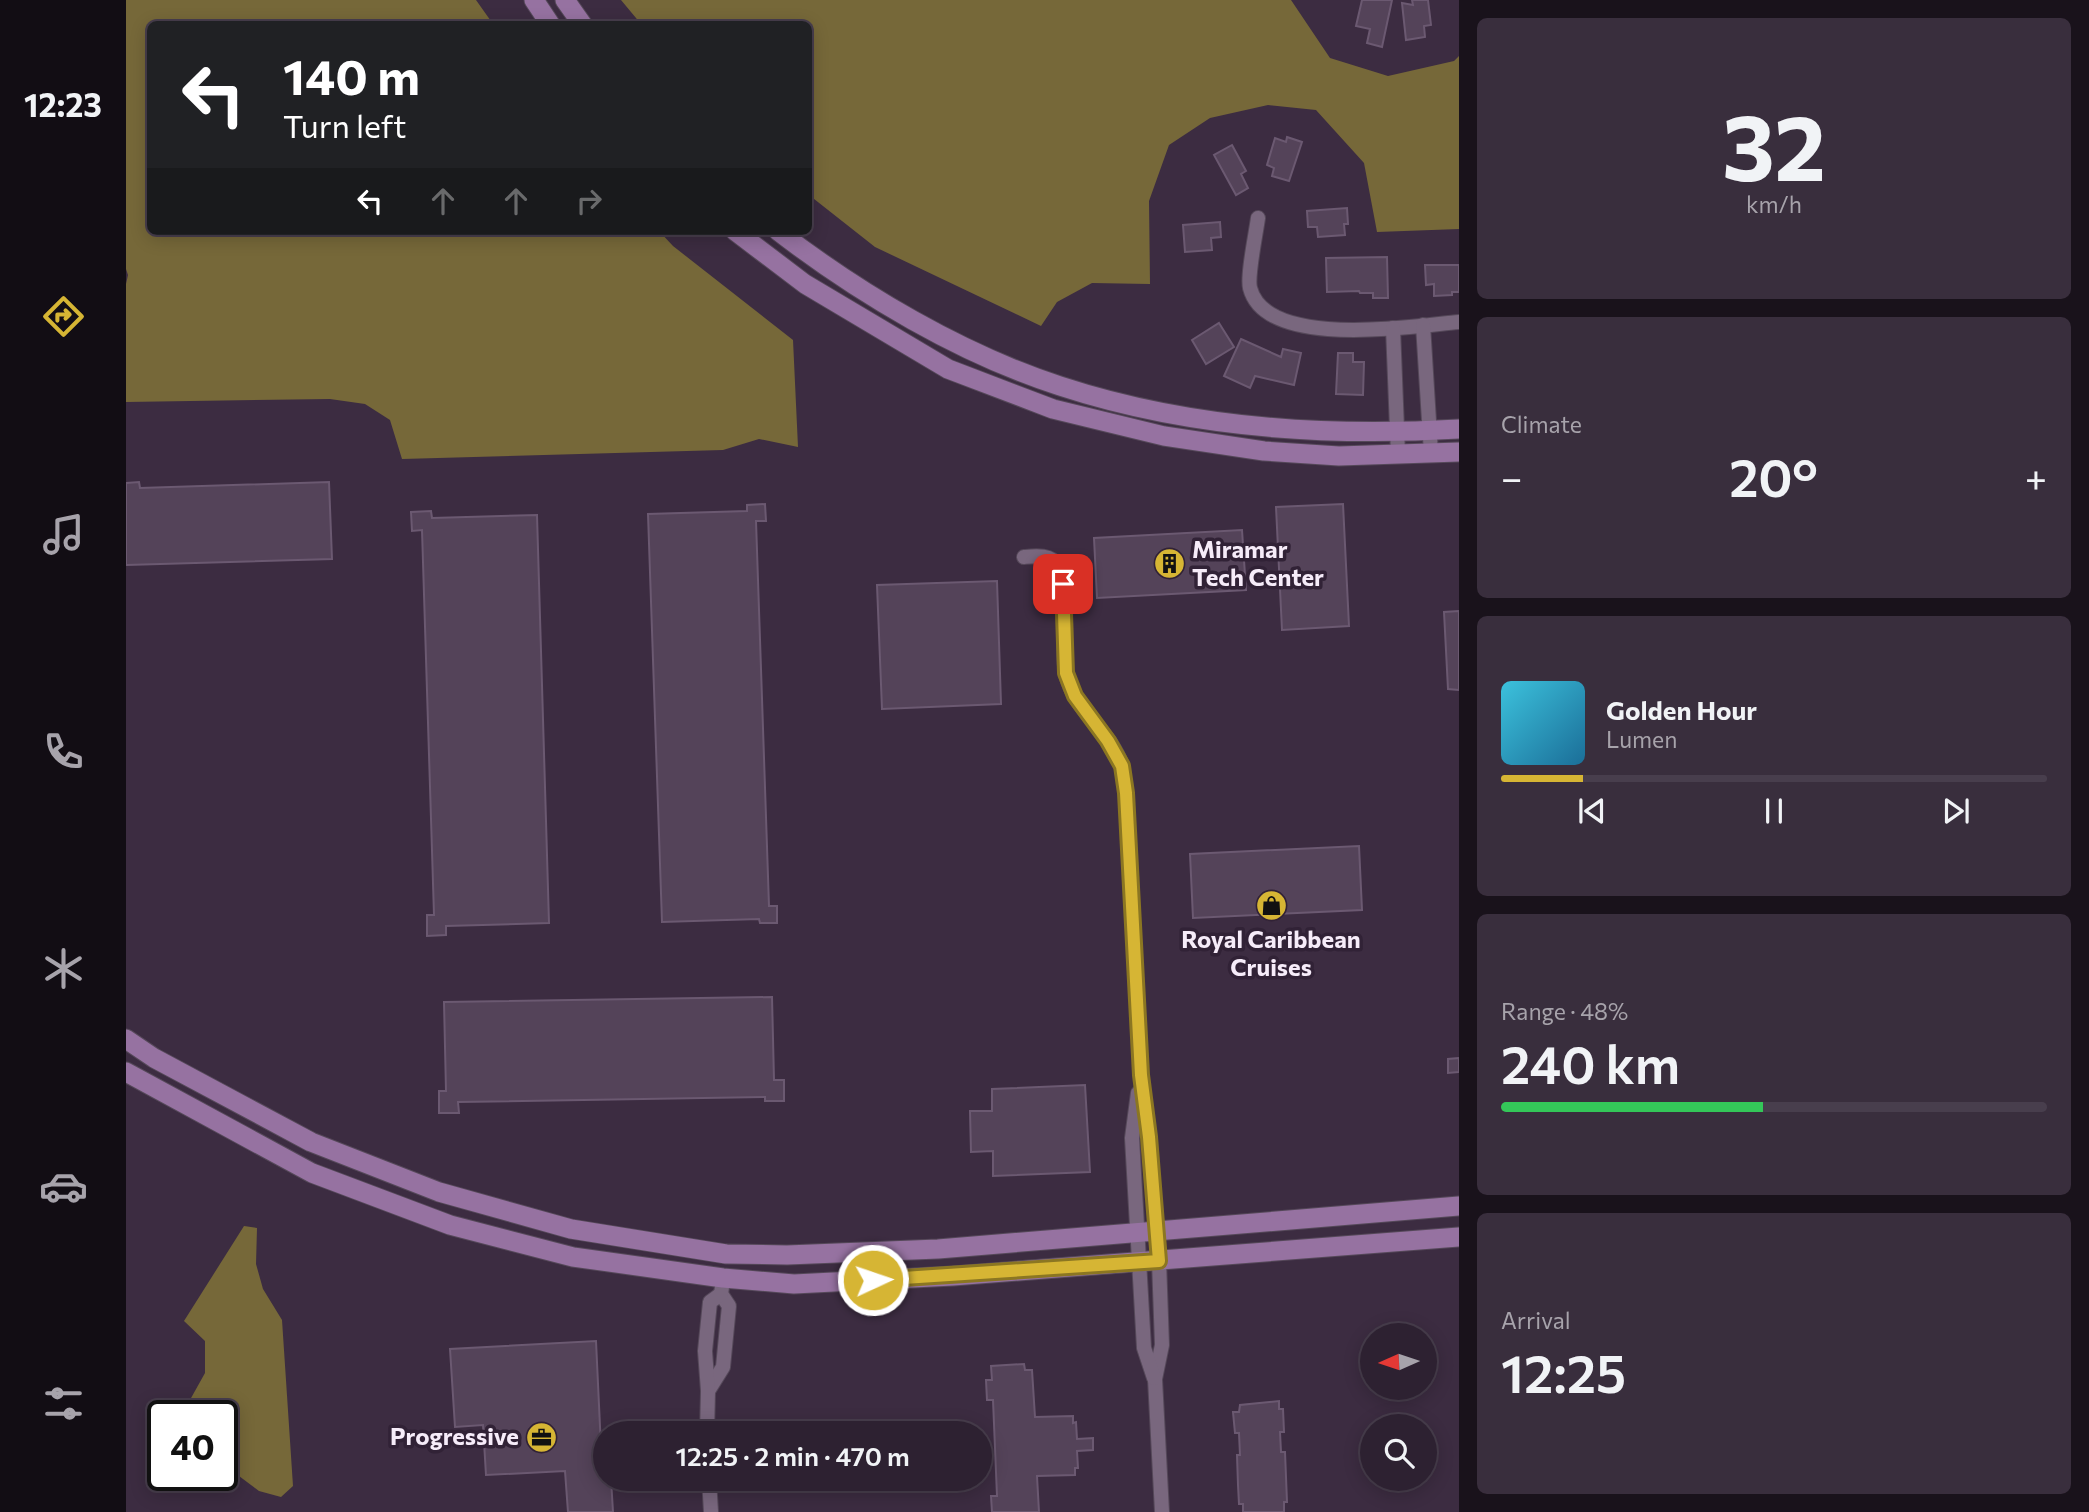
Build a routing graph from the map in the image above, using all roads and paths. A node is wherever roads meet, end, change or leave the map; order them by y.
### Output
1 (534, 0) edge
2 (565, 0) edge
3 (548, 21) edge
4 (580, 21) edge
5 (1258, 218) dead end
6 (740, 235) edge
7 (783, 235) edge
8 (1459, 322) edge
9 (1423, 325) junction
10 (1392, 328) junction
11 (1459, 429) edge
12 (1430, 431) junction
13 (1398, 432) junction
14 (1459, 452) edge
15 (1431, 453) junction
16 (1398, 454) junction
17 (1024, 557) dead end
18 (126, 1039) edge
19 (126, 1072) edge
20 (1459, 1206) edge
21 (1147, 1232) junction
22 (1459, 1237) edge
23 (1149, 1261) junction
24 (722, 1286) junction
25 (707, 1421) edge
26 (710, 1491) edge
27 (711, 1512) edge
28 (1162, 1512) edge

1 - 3 street
2 - 4 street
5 - 10 street
6 - 16 street
7 - 13 street
8 - 9 street
9 - 10 street
9 - 12 street
10 - 13 street
11 - 12 street
12 - 13 street
12 - 15 street
13 - 16 street
14 - 15 street
15 - 16 street
17 - 21 street
18 - 21 street
19 - 24 street
20 - 21 street
21 - 23 street
22 - 23 street
23 - 24 street
23 - 28 street
24 - 25 street
26 - 27 street

